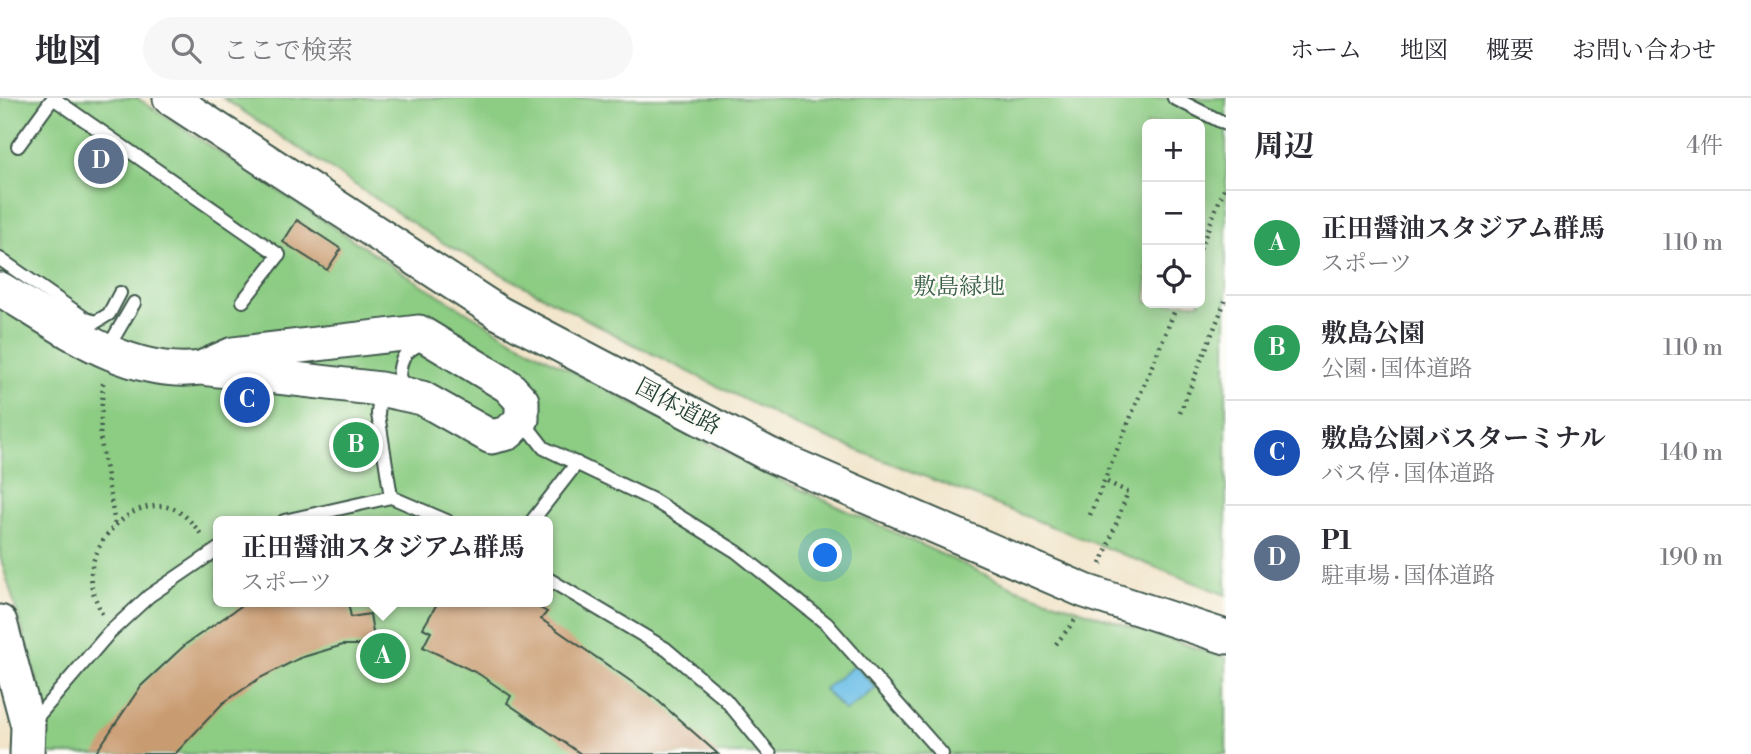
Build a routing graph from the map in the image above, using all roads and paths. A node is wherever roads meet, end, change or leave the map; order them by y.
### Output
1 (170, 98) edge
2 (1174, 98) edge
3 (1226, 124) edge
4 (18, 146) dead end
5 (1226, 184) edge
6 (1201, 245) edge
7 (0, 260) edge
8 (0, 289) edge
9 (120, 293) dead end
10 (1226, 299) edge
11 (243, 301) dead end
12 (134, 303) dead end
13 (1176, 308) edge
14 (419, 332) junction
15 (105, 352) junction
16 (201, 368) junction
17 (380, 389) junction
18 (422, 398) junction
19 (1180, 413) dead end
20 (522, 419) junction
21 (577, 463) junction
22 (1105, 481) junction
23 (391, 497) junction
24 (1090, 515) dead end
25 (306, 516) edge
26 (435, 516) edge
27 (536, 516) edge
28 (115, 524) junction
29 (213, 546) edge
30 (213, 552) edge
31 (1098, 572) dead end
32 (553, 582) edge
33 (1081, 614) dead end
34 (0, 622) edge
35 (109, 633) junction
36 (1226, 637) edge
37 (1056, 644) dead end
38 (28, 740) edge
39 (770, 754) edge
40 (942, 754) edge

1 - 36 street, 国体道路
2 - 3 lane
4 - 11 lane
5 - 6 path
7 - 9 lane
8 - 15 street
10 - 19 path
12 - 15 lane
13 - 22 path
14 - 16 street
14 - 18 lane
14 - 20 street
15 - 16 street
15 - 28 path
16 - 17 street
17 - 18 street
17 - 23 lane
18 - 20 street
20 - 21 lane
21 - 27 lane
21 - 40 lane
22 - 24 path
22 - 31 path
23 - 25 lane
23 - 26 lane
28 - 29 path
28 - 35 path
30 - 35 lane
32 - 39 lane
33 - 37 path
34 - 38 street
35 - 38 lane

